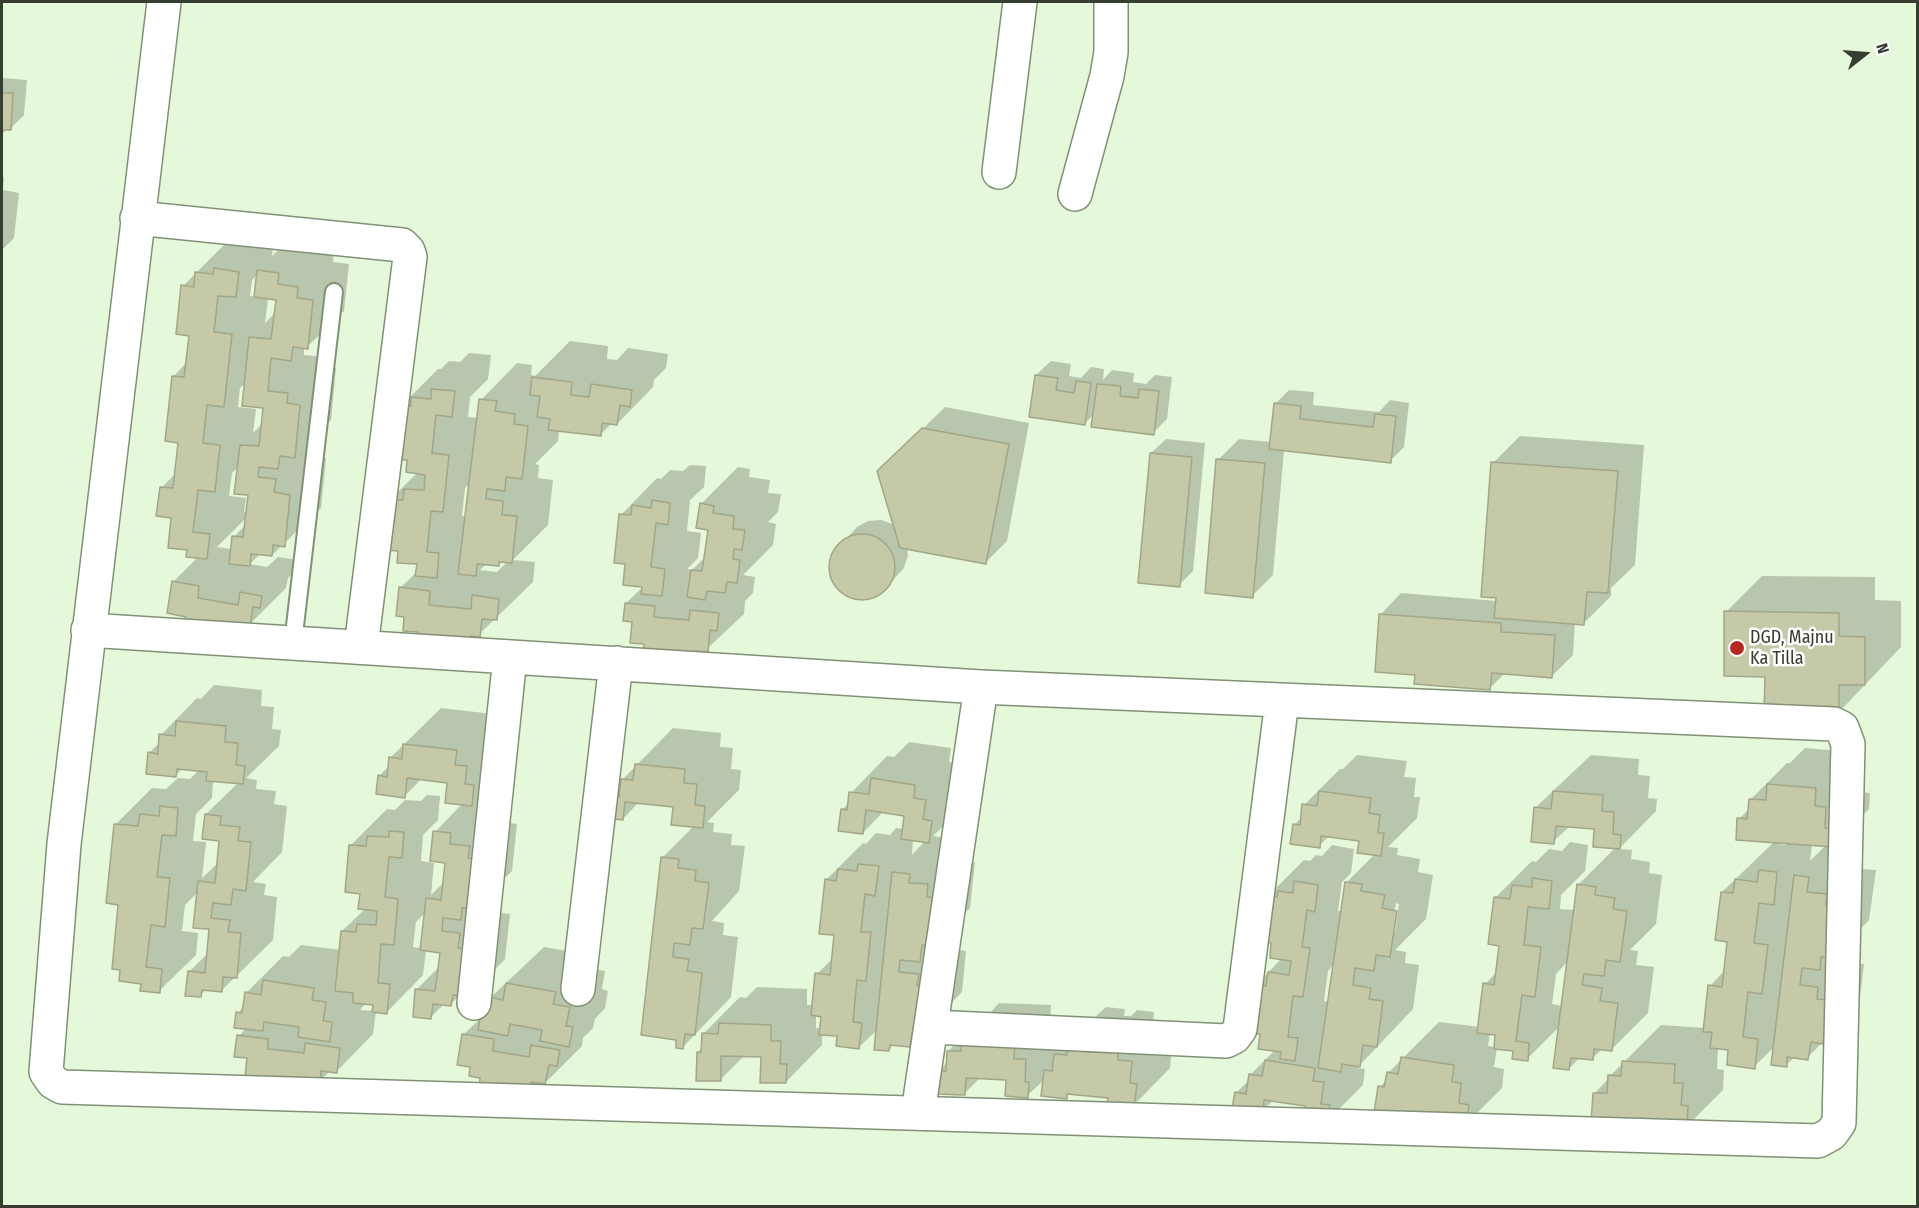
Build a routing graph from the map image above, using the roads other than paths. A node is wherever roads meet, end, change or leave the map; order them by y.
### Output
1 (164, 2) edge
2 (1020, 2) edge
3 (1112, 2) edge
4 (999, 172) dead end
5 (1075, 194) dead end
6 (137, 218) junction
7 (334, 292) dead end
8 (88, 630) junction
9 (293, 643) junction
10 (361, 647) junction
11 (510, 657) junction
12 (616, 663) junction
13 (981, 687) junction
14 (1282, 701) junction
15 (578, 989) dead end
16 (474, 1003) dead end
17 (932, 1027) junction
18 (918, 1113) junction

1 - 6 street
2 - 4 street
3 - 5 street
6 - 8 street
6 - 10 street
7 - 9 lane
8 - 9 street
8 - 18 street
9 - 10 street
10 - 11 street
11 - 12 street
11 - 16 street
12 - 13 street
12 - 15 street
13 - 14 street
13 - 17 street
14 - 17 street
14 - 18 street
17 - 18 street

